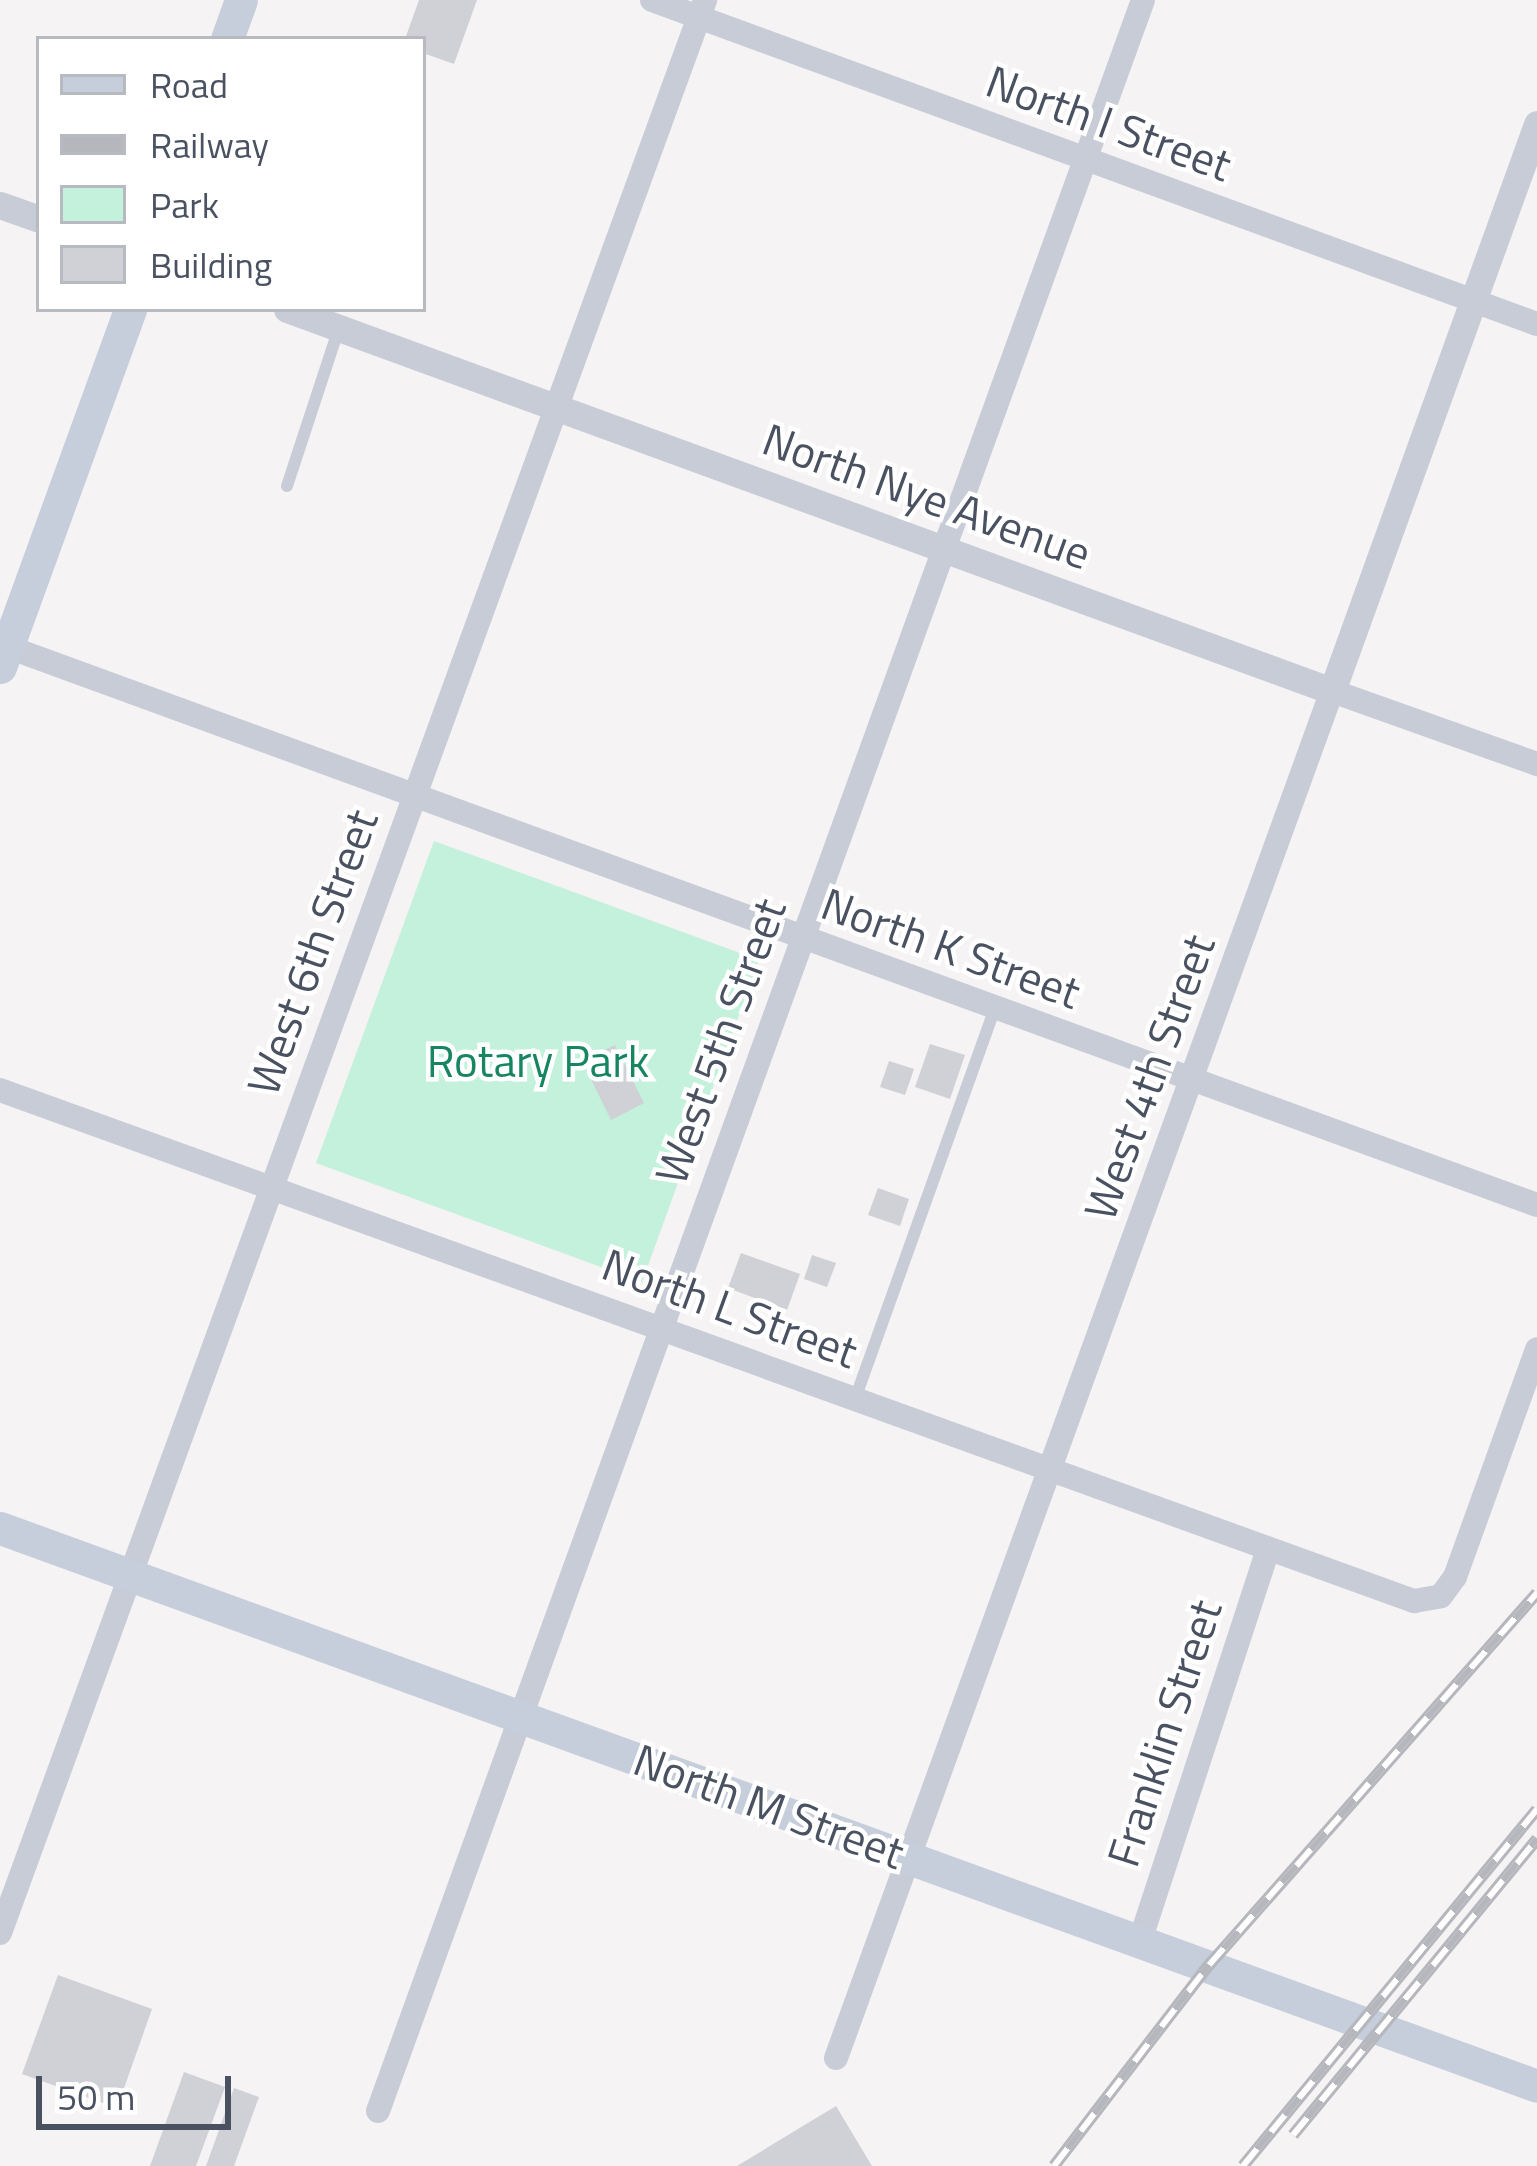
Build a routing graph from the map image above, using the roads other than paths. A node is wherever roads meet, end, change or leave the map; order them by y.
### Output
1 (241, 0) edge
2 (652, 0) edge
3 (1143, 0) edge
4 (702, 9) edge
5 (228, 36) edge
6 (1537, 124) edge
7 (1086, 159) junction
8 (0, 205) edge
9 (36, 219) edge
10 (1472, 301) junction
11 (129, 312) edge
12 (295, 312) edge
13 (1537, 324) edge
14 (339, 328) junction
15 (558, 406) junction
16 (286, 486) dead end
17 (945, 547) junction
18 (2, 653) edge
19 (1332, 691) junction
20 (1537, 764) edge
21 (414, 796) junction
22 (801, 939) junction
23 (995, 1009) junction
24 (1192, 1080) junction
25 (0, 1090) edge
26 (272, 1185) junction
27 (1537, 1205) edge
28 (661, 1327) junction
29 (1537, 1349) edge
30 (855, 1399) junction
31 (1051, 1471) junction
32 (0, 1528) edge
33 (1268, 1550) junction
34 (129, 1576) junction
35 (519, 1716) junction
36 (909, 1857) junction
37 (0, 1933) edge
38 (1140, 1941) junction
39 (836, 2058) dead end
40 (1537, 2086) edge
41 (378, 2111) dead end

1 - 5 main road
2 - 4 street, North I Street
3 - 7 street, West 5th Street
4 - 7 street, North I Street
4 - 15 street, West 6th Street
6 - 10 street, West 4th Street
7 - 10 street, North I Street
7 - 17 street, West 5th Street
8 - 9 street
10 - 13 street, North I Street
10 - 19 street, West 4th Street
11 - 18 main road
12 - 14 street, North Nye Avenue
14 - 15 street, North Nye Avenue
14 - 16 lane
15 - 17 street, North Nye Avenue
15 - 21 street, West 6th Street
17 - 19 street, North Nye Avenue
17 - 22 street, West 5th Street
18 - 21 street, North K Street
19 - 20 street, North Nye Avenue
19 - 24 street, West 4th Street
21 - 22 street, North K Street
21 - 26 street, West 6th Street
22 - 23 street, North K Street
22 - 28 street, West 5th Street
23 - 24 street, North K Street
23 - 30 lane
24 - 27 street, North K Street
24 - 31 street, West 4th Street
25 - 26 street, North L Street
26 - 28 street, North L Street
26 - 34 street, West 6th Street
28 - 30 street, North L Street
28 - 35 street, West 5th Street
29 - 33 street, North L Street
30 - 31 street, North L Street
31 - 33 street, North L Street
31 - 36 street, West 4th Street
32 - 34 main road, North M Street
33 - 38 street, Franklin Street
34 - 35 main road, North M Street
34 - 37 street, West 6th Street
35 - 36 main road, North M Street
35 - 41 street, West 5th Street
36 - 38 main road, North M Street
36 - 39 street, West 4th Street
38 - 40 main road, North M Street

